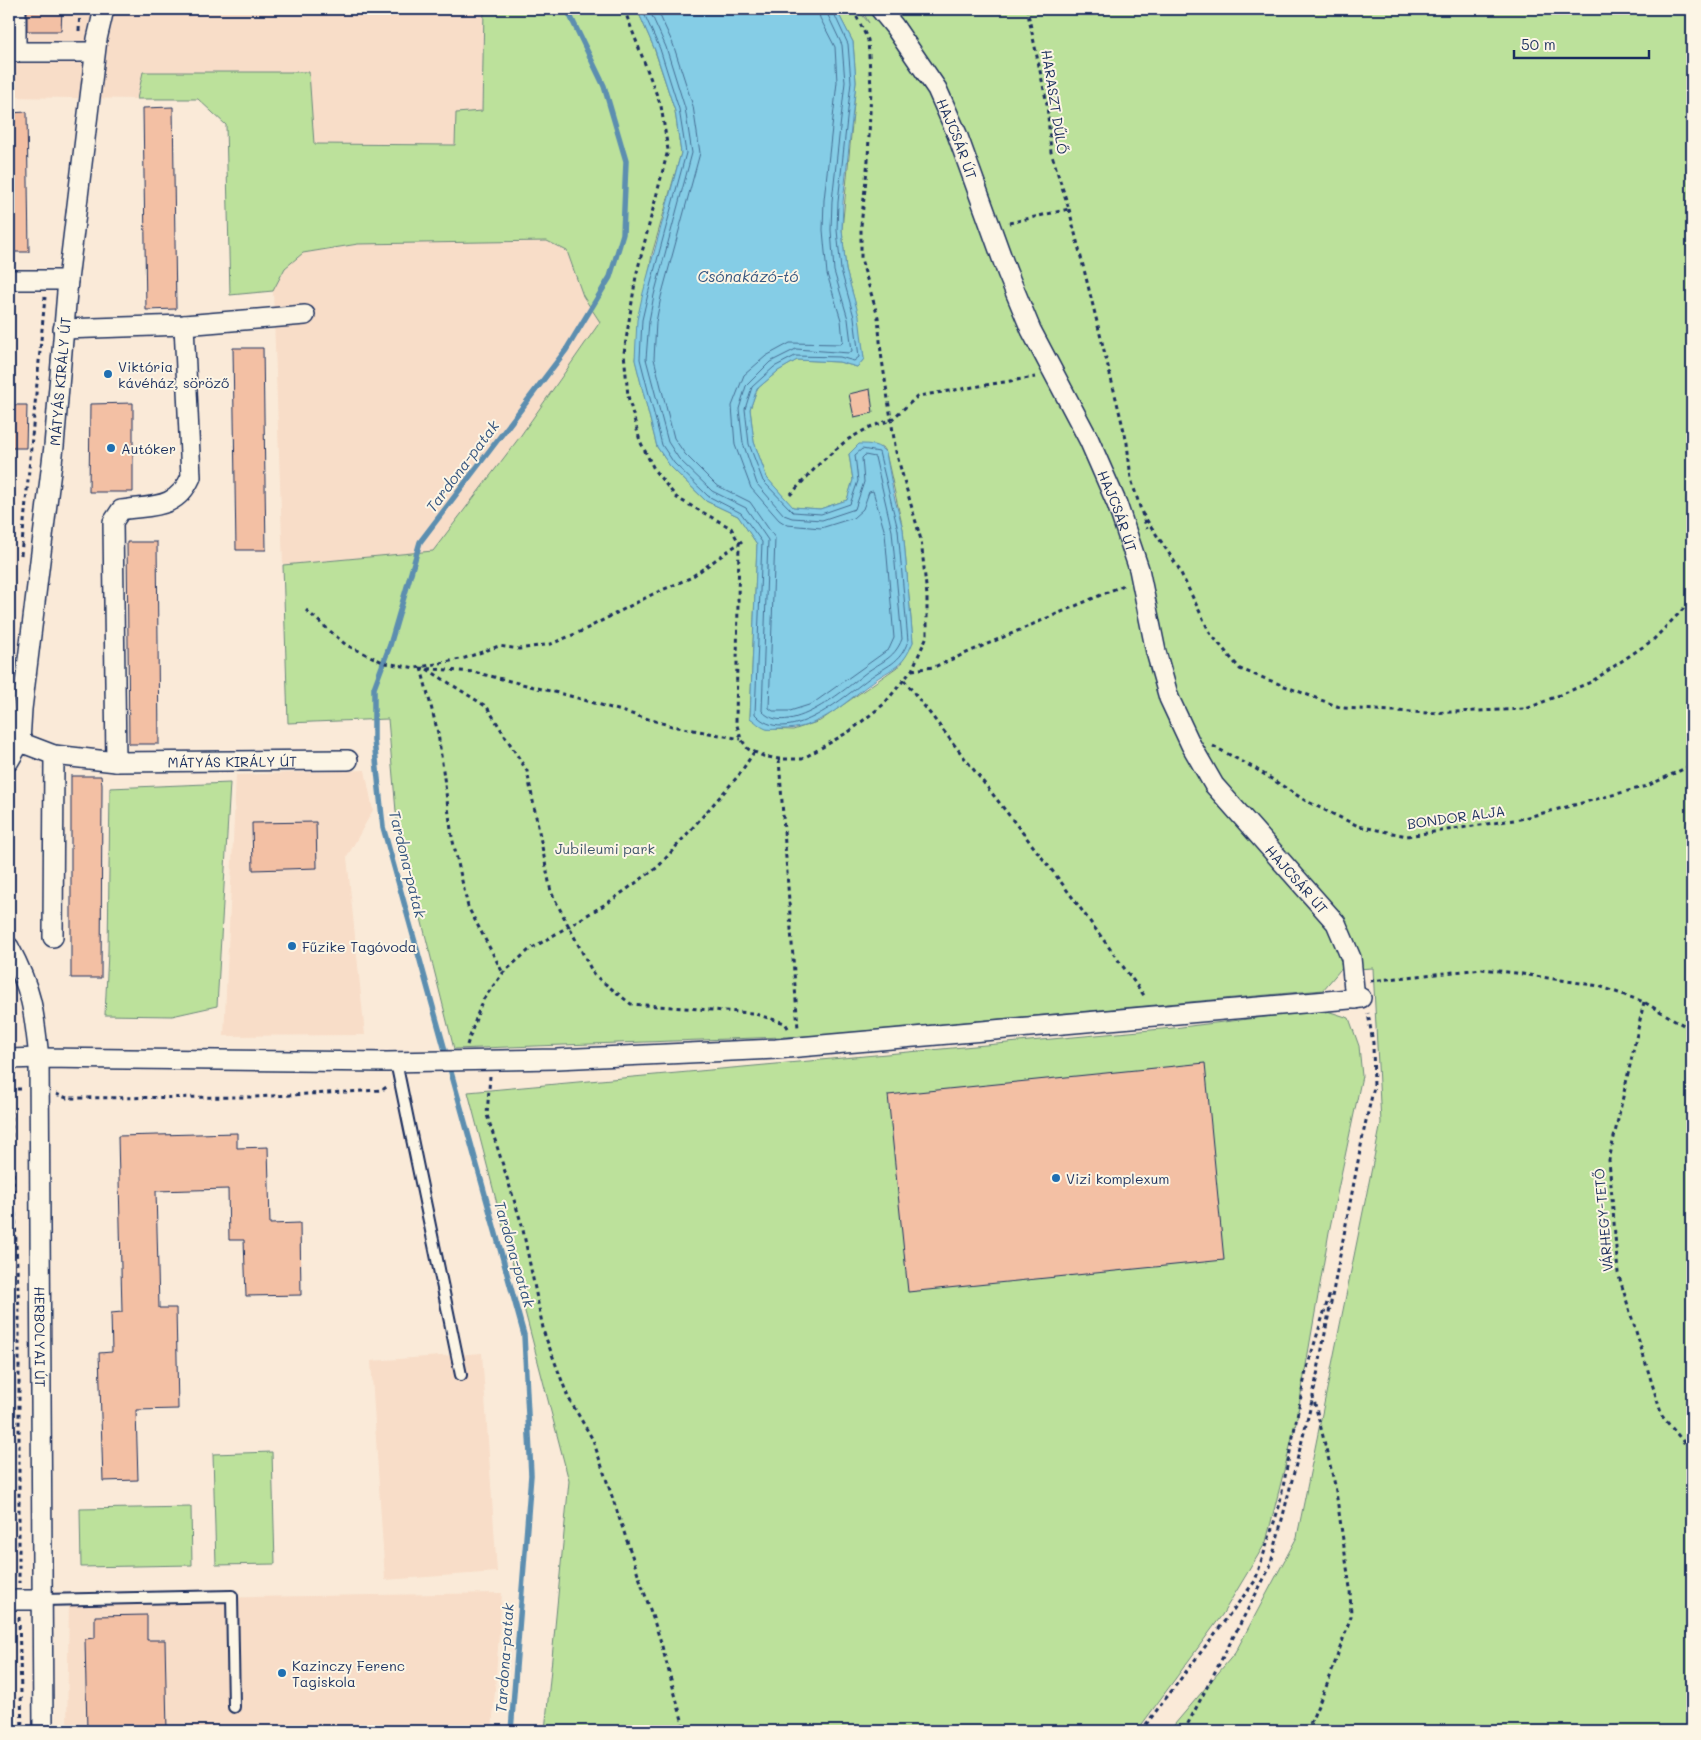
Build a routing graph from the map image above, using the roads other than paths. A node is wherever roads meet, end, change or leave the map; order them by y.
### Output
1 (16, 9) edge
2 (880, 9) edge
3 (100, 13) edge
4 (95, 52) junction
5 (9, 280) edge
6 (68, 280) junction
7 (305, 315) dead end
8 (184, 325) junction
9 (63, 329) junction
10 (15, 709) edge
11 (20, 742) junction
12 (54, 755) junction
13 (348, 760) dead end
14 (9, 761) edge
15 (116, 762) junction
16 (53, 937) dead end
17 (9, 948) edge
18 (39, 1058) junction
19 (9, 1059) edge
20 (396, 1062) junction
21 (461, 1374) dead end
22 (14, 1600) edge
23 (42, 1600) junction
24 (234, 1707) dead end
25 (43, 1731) edge

1 - 4 street
2 - 20 street, HAJCSÁR ÚT
3 - 4 street, MÁTYÁS KIRÁLY ÚT
4 - 6 street, MÁTYÁS KIRÁLY ÚT
5 - 6 street
6 - 9 street, MÁTYÁS KIRÁLY ÚT
7 - 8 street
8 - 9 street
8 - 15 street
9 - 10 street, MÁTYÁS KIRÁLY ÚT
10 - 11 street, MÁTYÁS KIRÁLY ÚT
11 - 12 street, MÁTYÁS KIRÁLY ÚT
11 - 14 street, MÁTYÁS KIRÁLY ÚT
12 - 15 street, MÁTYÁS KIRÁLY ÚT
12 - 16 street
13 - 15 street, MÁTYÁS KIRÁLY ÚT
17 - 18 street, HERBOLYAI ÚT
18 - 19 street
18 - 20 street
18 - 23 street, HERBOLYAI ÚT
20 - 21 lane
22 - 23 street
23 - 24 lane
23 - 25 street, HERBOLYAI ÚT

